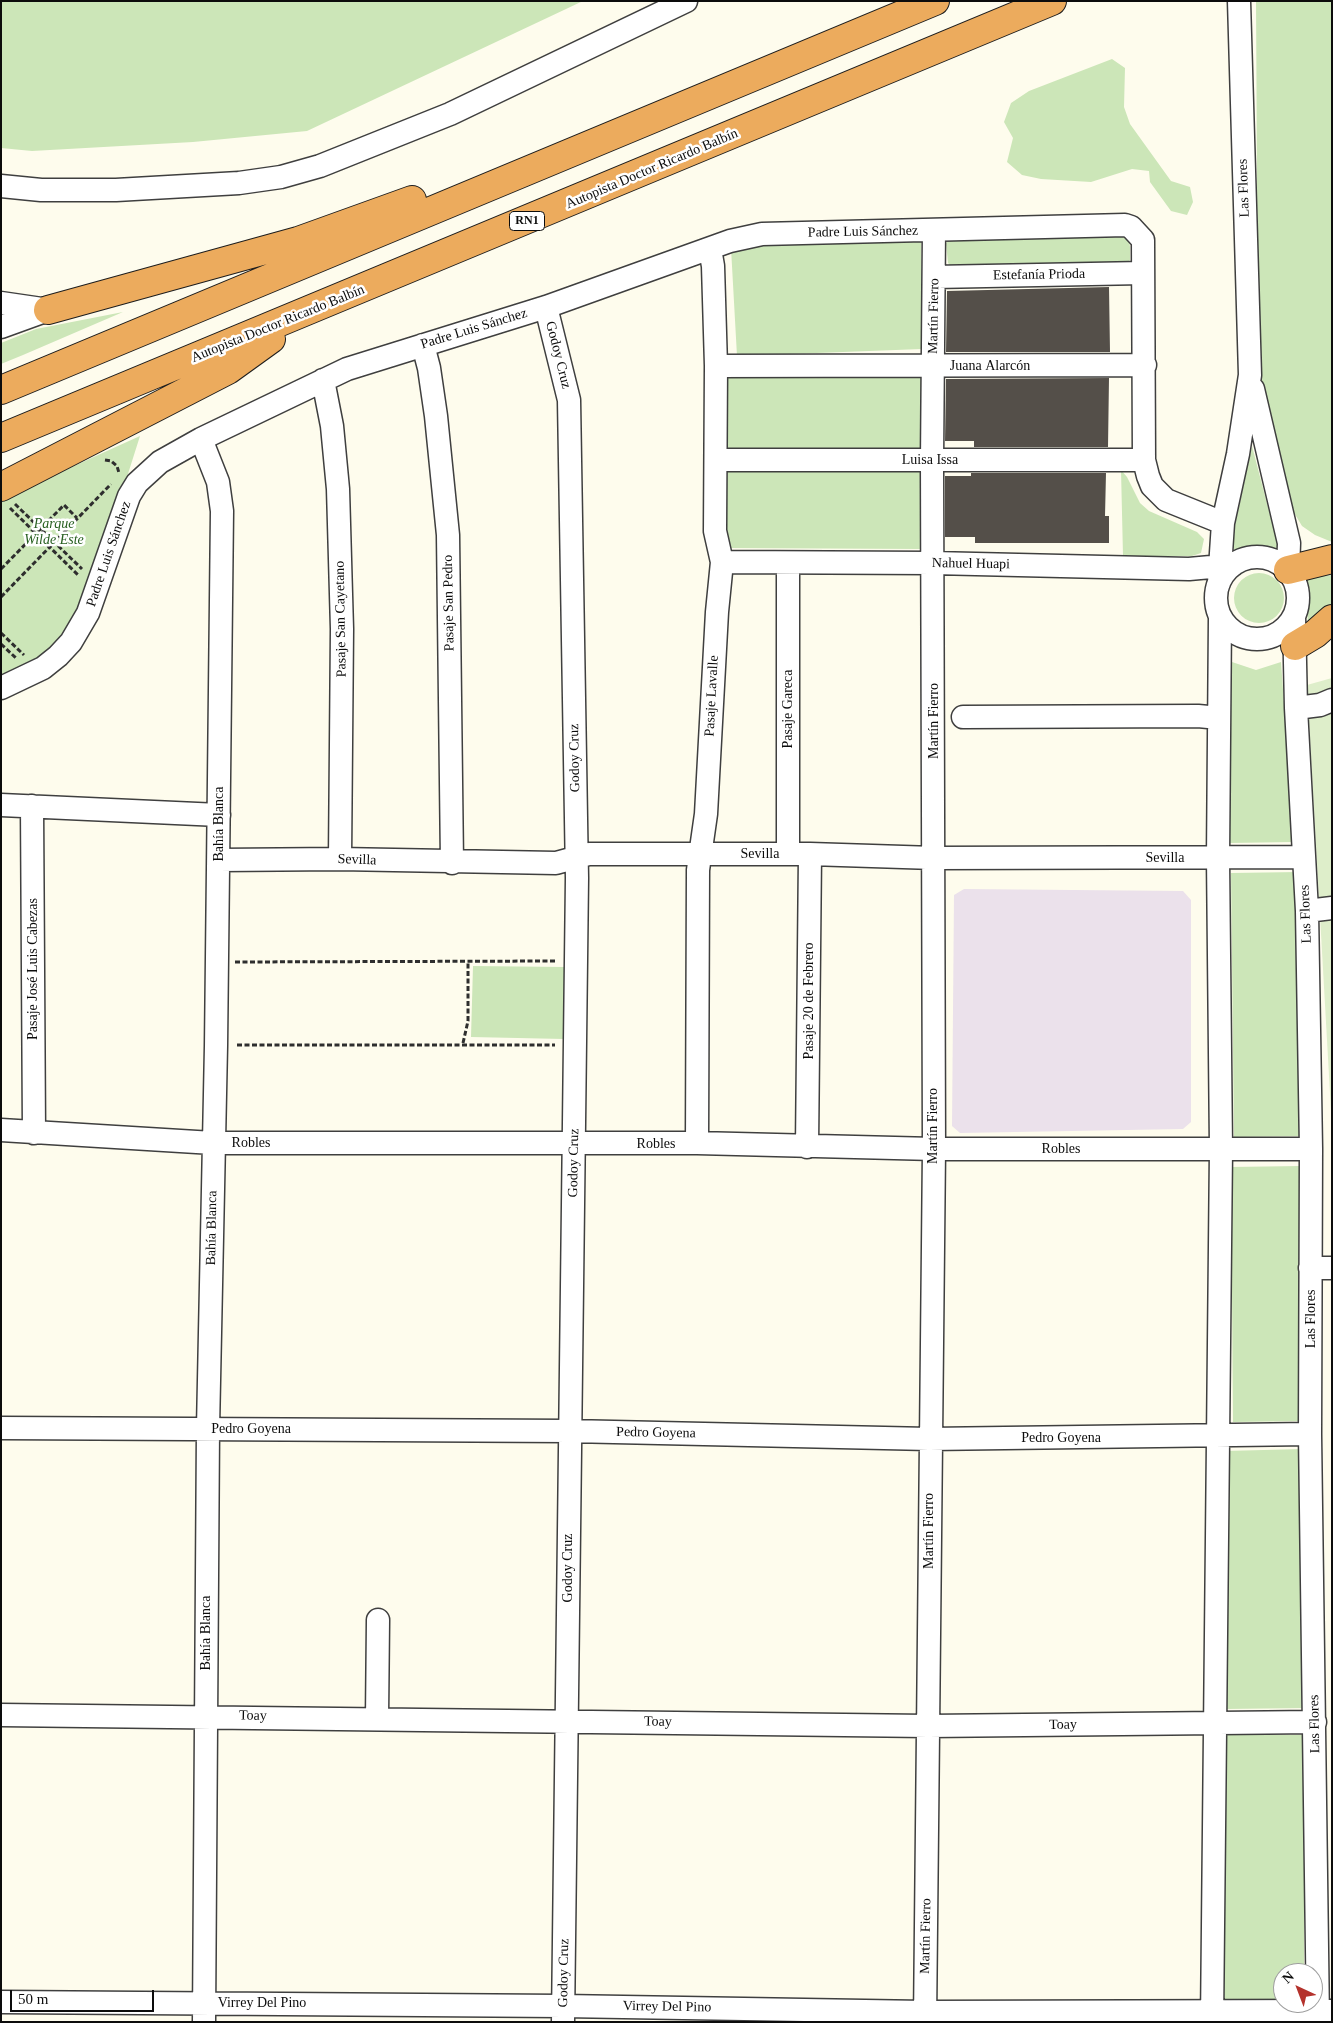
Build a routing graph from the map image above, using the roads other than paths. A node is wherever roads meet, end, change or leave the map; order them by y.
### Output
1 (686, 1) edge
2 (935, 1) edge
3 (1052, 1) edge
4 (1239, 1) edge
5 (527, 171) junction
6 (1, 186) edge
7 (934, 230) junction
8 (710, 249) junction
9 (1143, 273) junction
10 (934, 277) junction
11 (1, 303) edge
12 (546, 307) junction
13 (48, 310) junction
14 (308, 312) junction
15 (1, 327) edge
16 (423, 346) junction
17 (1145, 365) junction
18 (716, 366) junction
19 (933, 366) junction
20 (1250, 376) junction
21 (323, 380) junction
22 (1, 390) edge
23 (1, 438) edge
24 (201, 439) junction
25 (716, 460) junction
26 (932, 460) junction
27 (1144, 460) junction
28 (8, 496) edge
29 (1223, 523) junction
30 (1332, 559) edge
31 (722, 562) junction
32 (788, 563) junction
33 (933, 563) junction
34 (1288, 570) junction
35 (1224, 571) junction
36 (1294, 616) junction
37 (1220, 617) junction
38 (1332, 620) edge
39 (1295, 646) junction
40 (1, 688) edge
41 (1332, 700) edge
42 (1296, 708) junction
43 (963, 717) dead end
44 (1219, 718) junction
45 (1, 805) edge
46 (32, 806) junction
47 (219, 814) junction
48 (799, 854) junction
49 (700, 855) junction
50 (576, 856) junction
51 (1304, 857) junction
52 (934, 858) junction
53 (1218, 858) junction
54 (340, 859) junction
55 (219, 860) junction
56 (452, 863) junction
57 (1332, 908) edge
58 (1307, 911) junction
59 (1, 1130) edge
60 (34, 1133) junction
61 (213, 1143) junction
62 (697, 1143) junction
63 (575, 1144) junction
64 (808, 1147) junction
65 (934, 1149) junction
66 (1221, 1149) junction
67 (1311, 1149) junction
68 (1321, 1268) edge
69 (1, 1428) edge
70 (208, 1428) junction
71 (569, 1431) junction
72 (1310, 1434) junction
73 (1219, 1436) junction
74 (929, 1439) junction
75 (1332, 1566) edge
76 (1313, 1579) junction
77 (378, 1620) dead end
78 (1, 1715) edge
79 (206, 1716) junction
80 (377, 1718) junction
81 (567, 1721) junction
82 (1315, 1722) junction
83 (1214, 1723) junction
84 (928, 1726) junction
85 (1, 2002) edge
86 (204, 2012) edge
87 (563, 2014) edge
88 (1322, 2015) edge
89 (925, 2017) edge
90 (1212, 2017) edge

1 - 6 street
2 - 5 highway
3 - 14 highway, Autopista Doctor Ricardo Balbín / RN1
4 - 20 street, Las Flores
5 - 13 highway
5 - 22 highway
7 - 8 street, Padre Luis Sánchez
7 - 9 street, Padre Luis Sánchez
7 - 10 street, Martín Fierro
8 - 12 street, Padre Luis Sánchez
8 - 18 street, Pasaje Lavalle
9 - 10 street, Estefanía Prioda
9 - 17 street
10 - 19 street, Martín Fierro
11 - 13 street
12 - 16 street, Padre Luis Sánchez
12 - 50 street, Godoy Cruz
13 - 15 street
14 - 23 highway, Autopista Doctor Ricardo Balbín / RN1
14 - 28 highway
16 - 21 street, Padre Luis Sánchez
16 - 56 street, Pasaje San Pedro
17 - 19 street, Juana Alarcón
17 - 27 street
18 - 19 street, Juana Alarcón
18 - 25 street, Pasaje Lavalle
19 - 26 street, Martín Fierro
20 - 29 street, Las Flores
20 - 34 street, Las Flores
21 - 24 street, Padre Luis Sánchez
21 - 54 street, Pasaje San Cayetano
24 - 40 street, Padre Luis Sánchez
24 - 47 street, Bahía Blanca
25 - 26 street, Luisa Issa
25 - 31 street, Pasaje Lavalle
26 - 27 street, Luisa Issa
26 - 33 street, Martín Fierro
27 - 29 street
29 - 35 street, Las Flores
30 - 34 highway
31 - 32 street, Nahuel Huapi
31 - 49 street, Pasaje Lavalle
32 - 33 street, Nahuel Huapi
32 - 48 street, Pasaje Gareca
33 - 35 street, Nahuel Huapi
33 - 52 street, Martín Fierro
34 - 35 street
34 - 36 street
35 - 37 street
36 - 37 street
36 - 39 street, Las Flores
37 - 44 street
38 - 39 highway
39 - 42 street, Las Flores
41 - 42 street
42 - 51 street, Las Flores
43 - 44 street
44 - 53 street
45 - 46 street
46 - 47 street
46 - 60 street, Pasaje José Luis Cabezas
47 - 55 street, Bahía Blanca
48 - 49 street, Sevilla
48 - 52 street, Sevilla
48 - 64 street, Pasaje 20 de Febrero
49 - 50 street, Sevilla
49 - 62 street, Pasaje Lavalle
50 - 56 street, Sevilla
50 - 63 street, Godoy Cruz
51 - 53 street, Sevilla
51 - 58 street, Las Flores
52 - 53 street, Sevilla
52 - 65 street, Martín Fierro
53 - 66 street
54 - 55 street, Sevilla
54 - 56 street, Sevilla
55 - 61 street, Bahía Blanca
57 - 58 street
58 - 67 street, Las Flores
59 - 60 street, Robles
60 - 61 street, Robles
61 - 63 street, Robles
61 - 70 street, Bahía Blanca
62 - 63 street, Robles
62 - 64 street, Robles
63 - 71 street, Godoy Cruz
64 - 65 street, Robles
65 - 66 street, Robles
65 - 74 street, Martín Fierro
66 - 67 street, Robles
66 - 73 street
67 - 68 street, Las Flores
68 - 72 street, Las Flores
69 - 70 street, Pedro Goyena
70 - 71 street, Pedro Goyena
70 - 79 street, Bahía Blanca
71 - 74 street, Pedro Goyena
71 - 81 street, Godoy Cruz
72 - 73 street, Pedro Goyena
72 - 76 street, Las Flores
73 - 74 street, Pedro Goyena
73 - 83 street
74 - 84 street, Martín Fierro
75 - 76 street
76 - 82 street, Las Flores
77 - 80 street
78 - 79 street, Toay
79 - 80 street, Toay
79 - 86 street, Bahía Blanca
80 - 81 street, Toay
81 - 84 street, Toay
81 - 87 street, Godoy Cruz
82 - 83 street, Toay
82 - 88 street, Las Flores
83 - 84 street, Toay
83 - 90 street
84 - 89 street, Martín Fierro
85 - 86 street, Virrey Del Pino
86 - 87 street, Virrey Del Pino
87 - 89 street, Virrey Del Pino
88 - 90 street, Virrey Del Pino
89 - 90 street, Virrey Del Pino

